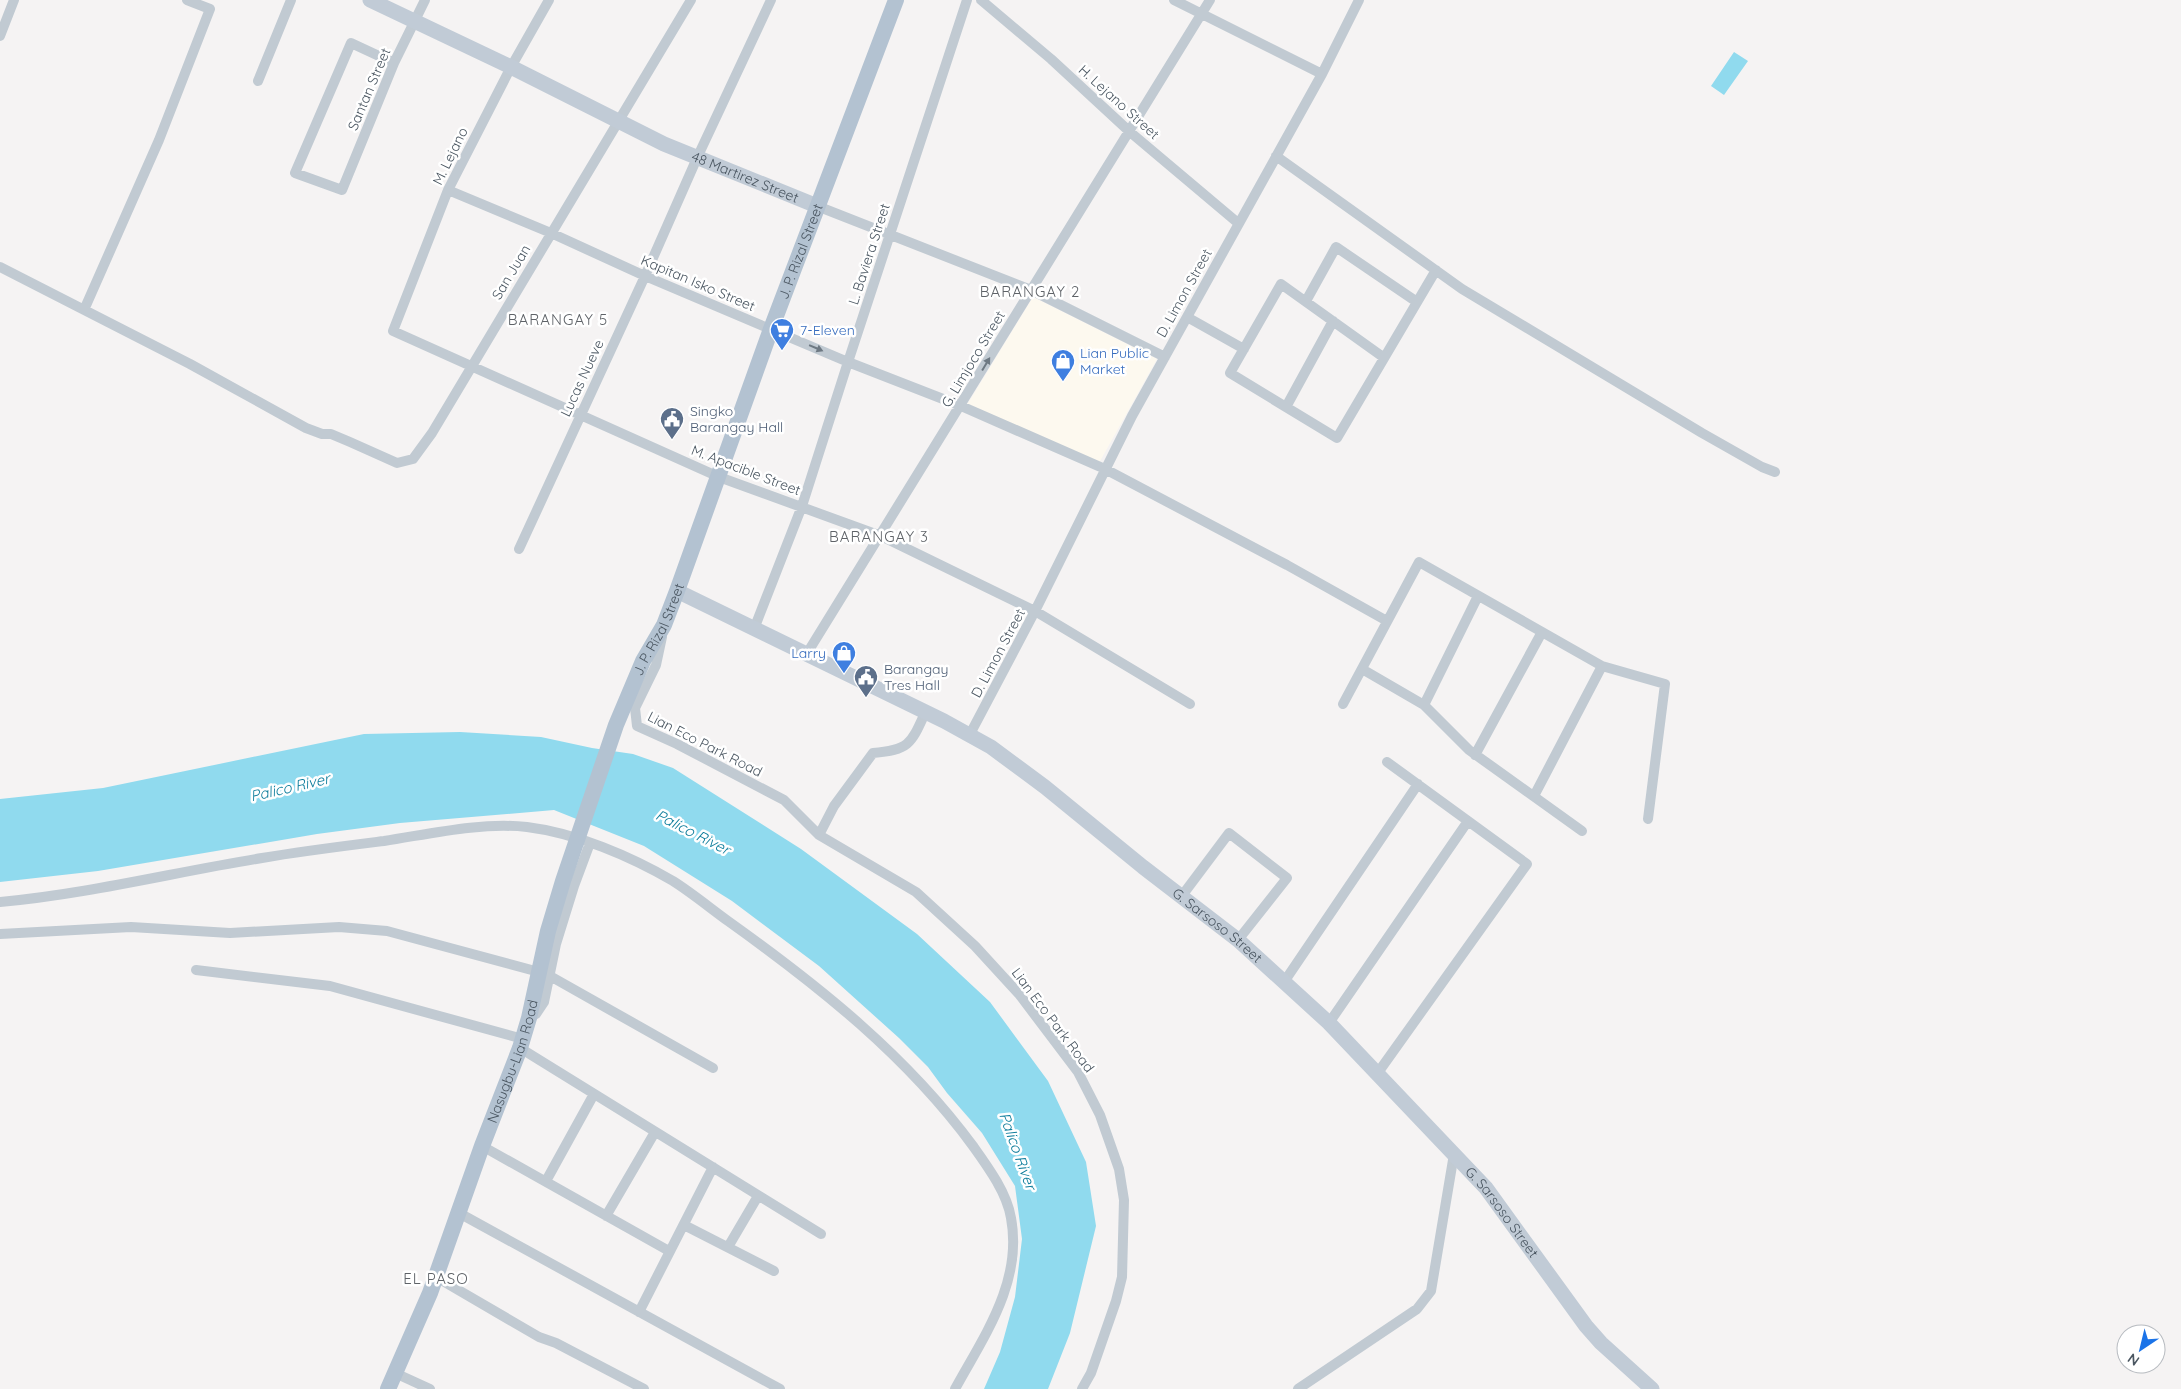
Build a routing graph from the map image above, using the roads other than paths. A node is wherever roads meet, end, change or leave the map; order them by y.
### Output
1 (14, 0) edge
2 (187, 0) edge
3 (291, 0) edge
4 (370, 0) edge
5 (425, 0) edge
6 (549, 0) edge
7 (690, 0) edge
8 (771, 0) edge
9 (896, 0) edge
10 (967, 0) edge
11 (981, 0) edge
12 (1174, 0) edge
13 (1210, 0) edge
14 (1359, 0) edge
15 (1202, 15) junction
16 (414, 20) junction
17 (0, 36) edge
18 (394, 63) junction
19 (511, 67) junction
20 (1322, 74) junction
21 (258, 81) dead end
22 (619, 121) junction
23 (1130, 132) junction
24 (1276, 156) junction
25 (697, 158) junction
26 (448, 190) junction
27 (817, 206) junction
28 (1238, 223) junction
29 (551, 232) junction
30 (890, 235) junction
31 (0, 267) edge
32 (1436, 270) junction
33 (645, 276) junction
34 (1031, 290) junction
35 (1306, 301) junction
36 (1417, 302) junction
37 (84, 310) junction
38 (1186, 317) junction
39 (1333, 321) junction
40 (771, 330) junction
41 (393, 331) joint
42 (1244, 349) junction
43 (1165, 357) junction
44 (1383, 357) junction
45 (848, 362) junction
46 (472, 366) junction
47 (961, 406) junction
48 (1286, 407) junction
49 (580, 416) junction
50 (1105, 468) junction
51 (1775, 472) dead end
52 (719, 477) junction
53 (802, 506) junction
54 (881, 536) junction
55 (519, 550) dead end
56 (678, 591) junction
57 (1478, 596) junction
58 (1035, 611) junction
59 (1387, 621) junction
60 (664, 625) junction
61 (754, 629) junction
62 (1542, 632) junction
63 (806, 655) junction
64 (1602, 666) junction
65 (1362, 669) junction
66 (1190, 704) dead end
67 (1343, 704) dead end
68 (1424, 705) junction
69 (925, 712) junction
70 (616, 724) joint
71 (970, 736) junction
72 (1475, 755) junction
73 (1387, 762) dead end
74 (1418, 784) junction
75 (1534, 796) junction
76 (1648, 819) dead end
77 (1468, 821) junction
78 (1582, 831) dead end
79 (818, 835) junction
80 (590, 842) junction
81 (1181, 897) junction
82 (0, 902) edge
83 (0, 934) edge
84 (1238, 940) junction
85 (196, 970) dead end
86 (544, 974) junction
87 (1284, 982) junction
88 (1328, 1023) junction
89 (521, 1043) junction
90 (713, 1068) dead end
91 (1377, 1074) junction
92 (594, 1094) junction
93 (655, 1132) junction
94 (482, 1146) junction
95 (1454, 1154) junction
96 (713, 1167) junction
97 (546, 1181) junction
98 (758, 1196) junction
99 (459, 1213) junction
100 (606, 1216) junction
101 (684, 1225) junction
102 (821, 1234) dead end
103 (728, 1247) junction
104 (669, 1251) junction
105 (774, 1271) dead end
106 (436, 1277) junction
107 (638, 1312) junction
108 (395, 1373) junction
109 (388, 1389) edge
110 (430, 1389) edge
111 (644, 1389) edge
112 (780, 1389) edge
113 (955, 1389) edge
114 (1082, 1389) edge
115 (1298, 1389) edge
116 (1652, 1389) edge

1 - 17 street
2 - 37 street
3 - 21 street
4 - 16 street, 48 Martirez Street
5 - 16 street, Santan Street
6 - 19 street, M. Lejano
7 - 22 street, San Juan
8 - 25 street, Lucas Nueve
9 - 27 main road, J. P. Rizal Street
10 - 30 street, L. Baviera Street
11 - 23 street, H. Lejano Street
12 - 15 street
13 - 15 street, G. Limjoco Street
14 - 20 street, D. Limon Street
15 - 20 street
15 - 23 street, G. Limjoco Street
16 - 18 street, Santan Street
16 - 19 street, 48 Martirez Street
18 - 18 street, Santan Street
19 - 22 street, 48 Martirez Street
19 - 26 street, M. Lejano
20 - 24 street, D. Limon Street
22 - 25 street, 48 Martirez Street
22 - 29 street, San Juan
23 - 28 street, H. Lejano Street
23 - 34 street, G. Limjoco Street
24 - 28 street, D. Limon Street
24 - 32 street
25 - 27 street, 48 Martirez Street
25 - 33 street, Lucas Nueve
26 - 29 street, Kapitan Isko Street
26 - 41 street, M. Lejano
27 - 30 street, 48 Martirez Street
27 - 40 main road, J. P. Rizal Street
28 - 38 street, D. Limon Street
29 - 33 street, Kapitan Isko Street
29 - 46 street, San Juan
30 - 34 street, 48 Martirez Street
30 - 45 street, L. Baviera Street
31 - 37 street, San Juan
32 - 36 street
32 - 51 street
33 - 40 street, Kapitan Isko Street
33 - 49 street, Lucas Nueve
34 - 43 street, 48 Martirez Street
47 -> 34 street, G. Limjoco Street
35 - 36 street
35 - 39 street
35 - 42 street
36 - 44 street
37 - 46 street, San Juan
38 - 42 street
38 - 43 street, D. Limon Street
39 - 44 street
39 - 48 street
40 -> 45 street, Kapitan Isko Street
40 - 52 main road, J. P. Rizal Street
41 - 46 street, M. Apacible Street
42 - 48 street
43 - 50 street, D. Limon Street
44 - 48 street
45 - 47 street, Kapitan Isko Street
45 - 53 street, L. Baviera Street
46 - 49 street, M. Apacible Street
47 - 50 street, Kapitan Isko Street
47 - 54 street, G. Limjoco Street
49 - 52 street, M. Apacible Street
49 - 55 street, Lucas Nueve
50 - 58 street, D. Limon Street
50 - 59 street, Kapitan Isko Street
52 - 53 street, M. Apacible Street
52 - 56 main road, J. P. Rizal Street
53 - 54 street, M. Apacible Street
53 - 61 street, L. Baviera Street
54 - 58 street, M. Apacible Street
54 - 63 street, G. Limjoco Street
56 - 60 main road, J. P. Rizal Street
56 - 61 street, G. Sarsoso Street
57 - 59 street
57 - 62 street
57 - 68 street
58 - 66 street, M. Apacible Street
58 - 71 street, D. Limon Street
59 - 65 street
60 - 70 main road, J. P. Rizal Street
60 - 79 street, Lian Eco Park Road
61 - 63 street, G. Sarsoso Street
62 - 64 street
62 - 72 street
63 - 69 street, G. Sarsoso Street
64 - 75 street
64 - 76 street
65 - 67 street
65 - 68 street
68 - 72 street
69 - 71 street, G. Sarsoso Street
69 - 79 street
70 - 86 main road, Nasugbu-Lian Road
71 - 81 street, G. Sarsoso Street
72 - 75 street
73 - 74 street
74 - 77 street
74 - 87 street
75 - 78 street
77 - 88 street
77 - 91 street
79 - 114 street, Lian Eco Park Road
80 - 82 street
80 - 86 street
80 - 113 street
81 - 84 street, G. Sarsoso Street
81 - 84 street
83 - 86 street
84 - 87 street, G. Sarsoso Street
85 - 89 street
86 - 89 main road, Nasugbu-Lian Road
86 - 90 street
87 - 88 street, G. Sarsoso Street
88 - 91 street, G. Sarsoso Street
89 - 92 street
89 - 94 main road, Nasugbu-Lian Road
91 - 95 street, G. Sarsoso Street
92 - 93 street
92 - 97 street
93 - 96 street
93 - 100 street
94 - 97 street
94 - 99 main road, Nasugbu-Lian Road
95 - 115 street
95 - 116 street, G. Sarsoso Street
96 - 98 street
96 - 101 street
97 - 100 street
98 - 102 street
98 - 103 street
99 - 106 main road, Nasugbu-Lian Road
99 - 107 street
100 - 104 street
101 - 103 street
101 - 104 street
103 - 105 street
104 - 107 street
106 - 108 main road, Nasugbu-Lian Road
106 - 111 street
107 - 112 street
108 - 109 main road, Nasugbu-Lian Road
108 - 110 street

